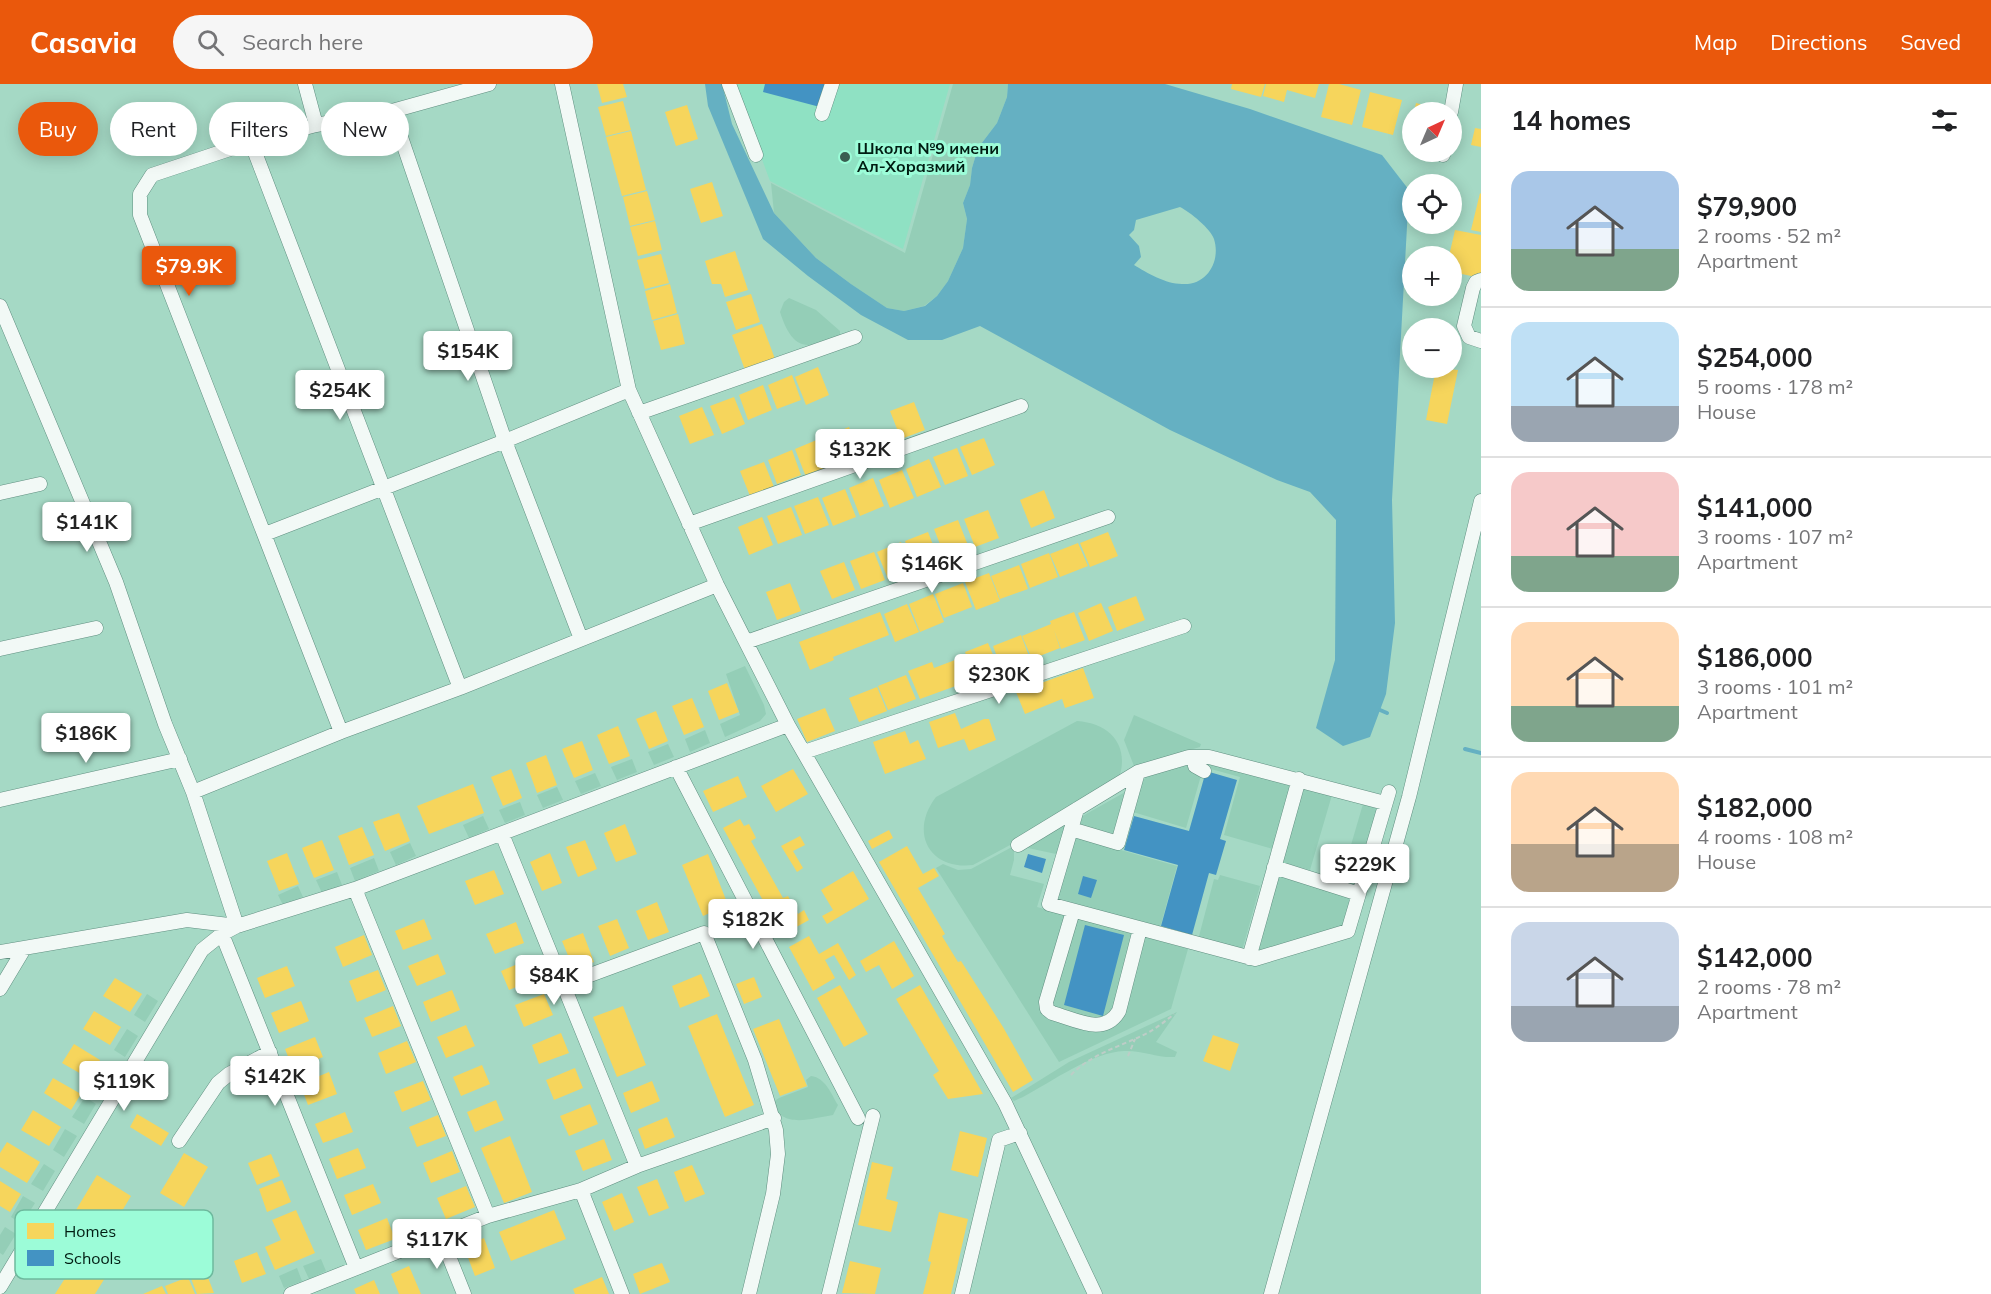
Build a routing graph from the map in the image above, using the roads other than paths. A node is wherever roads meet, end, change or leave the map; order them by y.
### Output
1 (305, 84) edge
2 (489, 84) edge
3 (562, 84) edge
4 (729, 84) edge
5 (832, 84) edge
6 (1456, 84) edge
7 (1453, 102) edge
8 (409, 106) edge
9 (822, 114) dead end
10 (321, 124) edge
11 (316, 125) junction
12 (309, 127) edge
13 (756, 154) dead end
14 (209, 156) edge
15 (256, 156) edge
16 (407, 156) edge
17 (1481, 280) edge
18 (0, 306) edge
19 (855, 337) dead end
20 (1481, 341) edge
21 (629, 390) junction
22 (1021, 406) dead end
23 (639, 413) junction
24 (505, 441) junction
25 (40, 484) dead end
26 (383, 490) junction
27 (0, 493) edge
28 (1481, 501) edge
29 (1108, 517) dead end
30 (689, 524) junction
31 (266, 534) junction
32 (717, 585) junction
33 (1184, 626) dead end
34 (96, 628) dead end
35 (581, 639) junction
36 (746, 642) junction
37 (0, 649) edge
38 (460, 687) junction
39 (788, 725) junction
40 (341, 732) junction
41 (804, 752) junction
42 (1194, 757) junction
43 (180, 759) junction
44 (676, 768) junction
45 (1204, 771) dead end
46 (1138, 772) junction
47 (1299, 779) junction
48 (193, 792) junction
49 (0, 800) edge
50 (1077, 809) junction
51 (1071, 829) junction
52 (502, 834) junction
53 (1018, 845) dead end
54 (1275, 867) junction
55 (355, 889) junction
56 (1359, 894) junction
57 (1073, 911) junction
58 (237, 926) junction
59 (1140, 929) junction
60 (222, 934) junction
61 (24, 949) junction
62 (0, 952) edge
63 (1249, 958) junction
64 (562, 985) junction
65 (0, 989) edge
66 (270, 1052) junction
67 (873, 1116) dead end
68 (774, 1118) junction
69 (858, 1118) dead end
70 (1020, 1133) junction
71 (179, 1141) dead end
72 (637, 1166) junction
73 (581, 1190) junction
74 (46, 1210) edge
75 (488, 1216) junction
76 (440, 1234) junction
77 (15, 1262) edge
78 (356, 1268) junction
79 (0, 1287) edge
80 (295, 1293) edge
81 (464, 1294) edge
82 (622, 1294) edge
83 (749, 1294) edge
84 (829, 1294) edge
85 (962, 1294) edge
86 (1095, 1294) edge
87 (1271, 1294) edge

1 - 11 street
2 - 8 street
3 - 21 street
4 - 13 street
5 - 9 street
6 - 7 street
10 - 11 street
11 - 12 street
14 - 31 street
15 - 26 street
16 - 24 street
17 - 20 street
18 - 43 street
19 - 23 street
21 - 23 street
21 - 24 street
22 - 30 street
23 - 30 street
24 - 26 street
24 - 35 street
25 - 27 street
26 - 31 street
26 - 38 street
28 - 87 street
29 - 36 street
30 - 32 street
31 - 40 street
32 - 35 street
32 - 36 street
33 - 41 street
34 - 37 street
35 - 38 street
36 - 39 street
38 - 40 street
39 - 41 street
39 - 44 street
40 - 48 street
41 - 70 street
42 - 45 street
42 - 46 street
42 - 47 street
43 - 48 street
43 - 49 street
44 - 52 street
44 - 69 street
46 - 50 street
46 - 51 street
47 - 54 street
47 - 56 street
48 - 58 street
50 - 51 street
50 - 53 street
51 - 57 street
52 - 55 street
52 - 64 street
54 - 56 street
54 - 63 street
55 - 58 street
55 - 75 street
56 - 63 street
57 - 59 street
57 - 59 street
58 - 60 street
58 - 61 street
59 - 63 street
60 - 66 street
60 - 74 street
61 - 62 street
61 - 65 street
64 - 68 street
64 - 72 street
66 - 71 street
66 - 78 street
67 - 84 street
68 - 72 street
68 - 83 street
70 - 85 street
70 - 86 street
72 - 73 street
73 - 75 street
73 - 82 street
75 - 76 street
76 - 78 street
76 - 81 street
77 - 79 street
78 - 80 street

